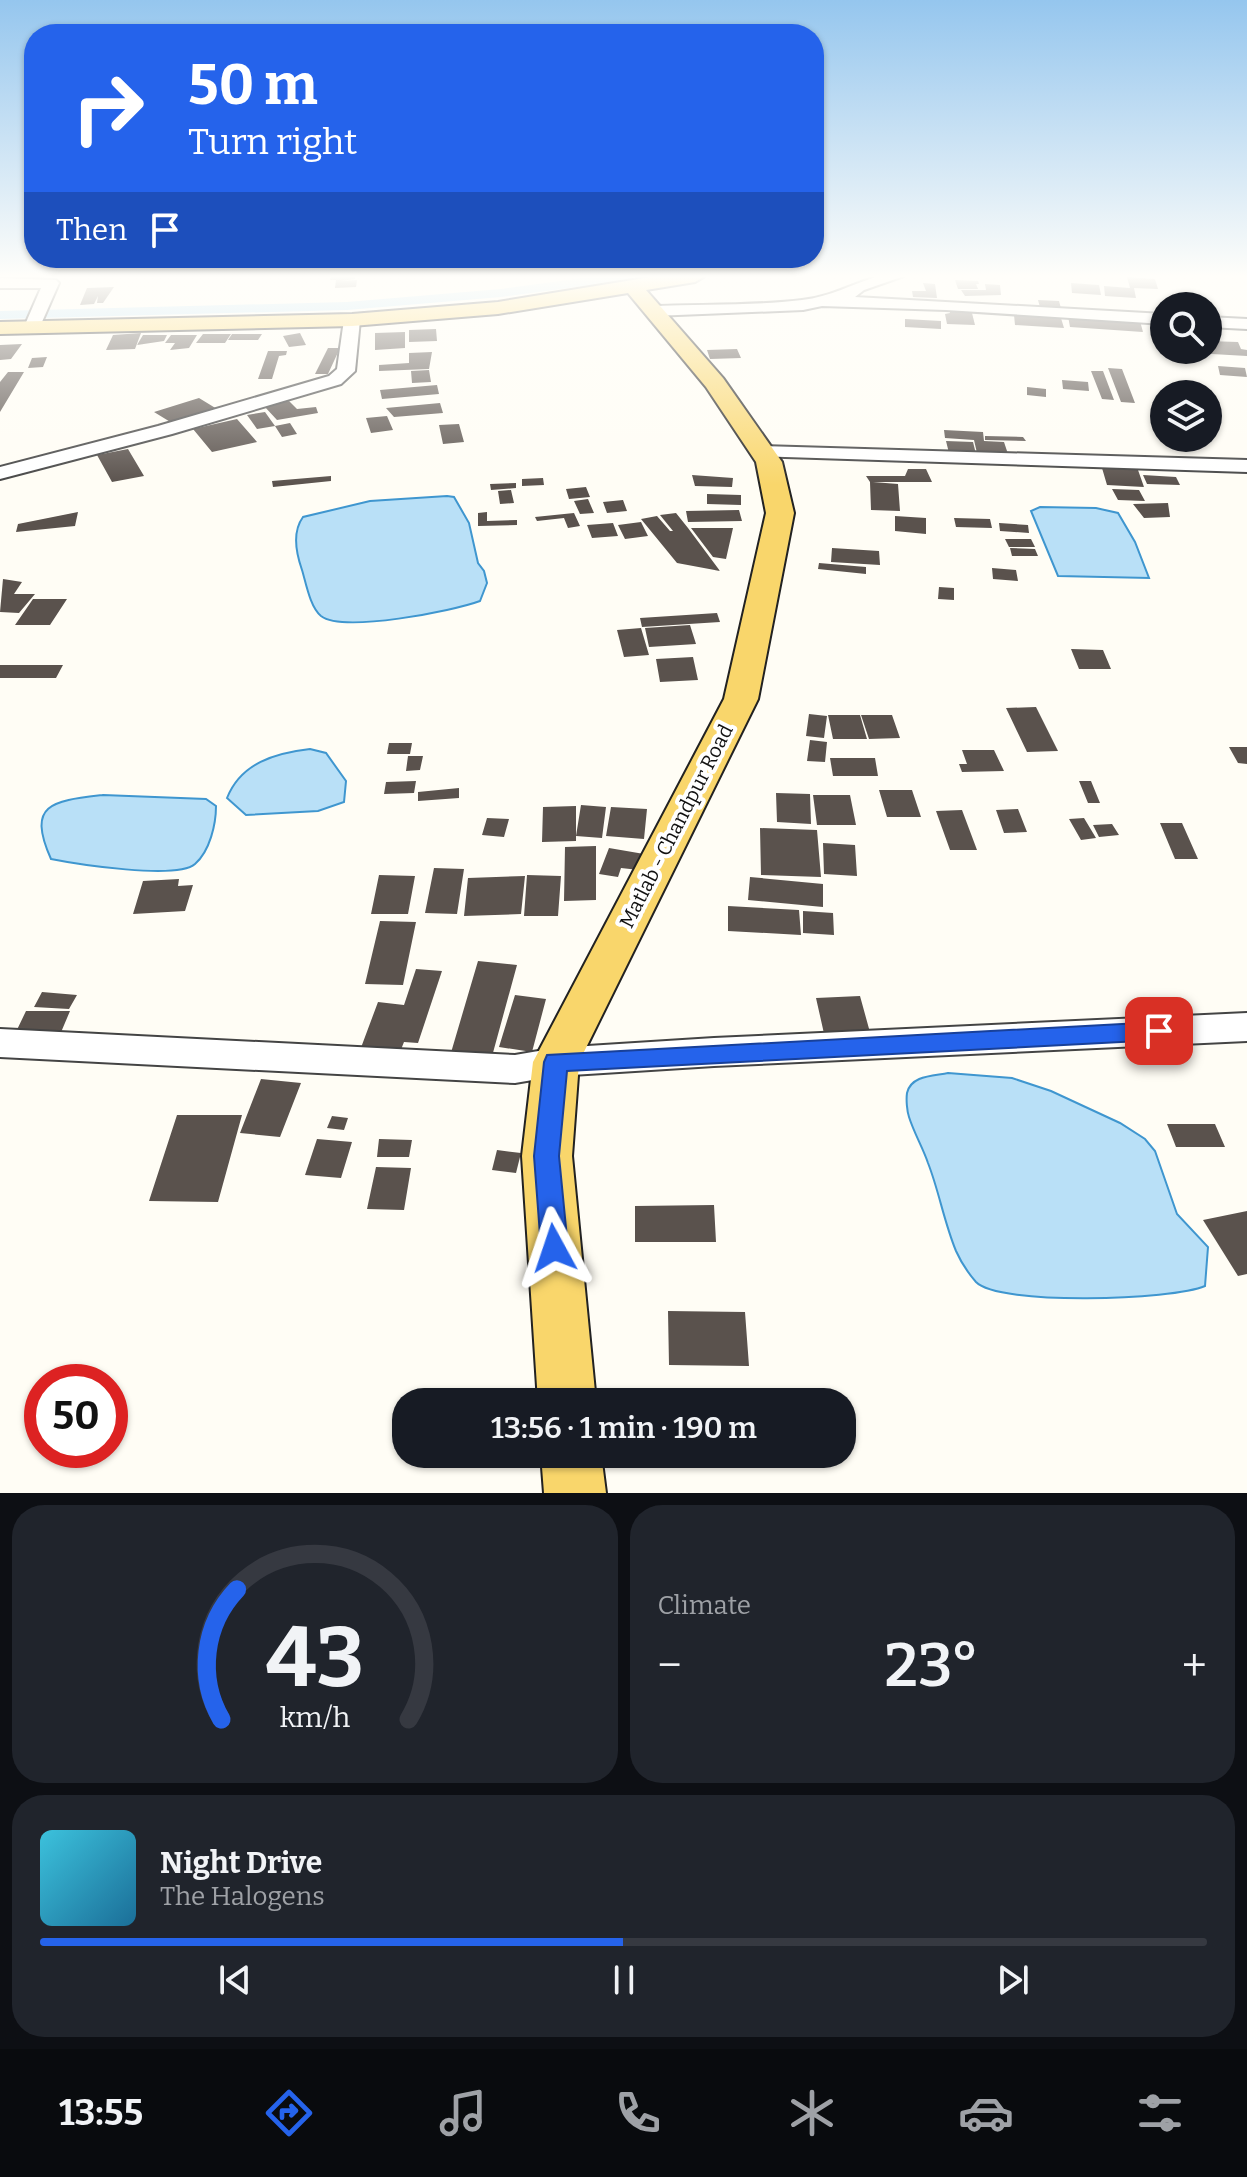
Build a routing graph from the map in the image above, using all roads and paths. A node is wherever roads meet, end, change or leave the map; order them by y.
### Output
1 (349, 346) edge
2 (683, 346) edge
3 (762, 452) junction
4 (1247, 466) edge
5 (0, 473) edge
6 (1247, 1027) edge
7 (0, 1043) edge
8 (556, 1062) junction
9 (566, 1388) edge
10 (572, 1468) edge
11 (575, 1493) edge

1 - 5 street
2 - 3 main road, Matlab - Chandpur Road
3 - 4 street
3 - 8 main road, Matlab - Chandpur Road
6 - 8 street
7 - 8 street
8 - 9 main road, Matlab - Chandpur Road
10 - 11 main road

